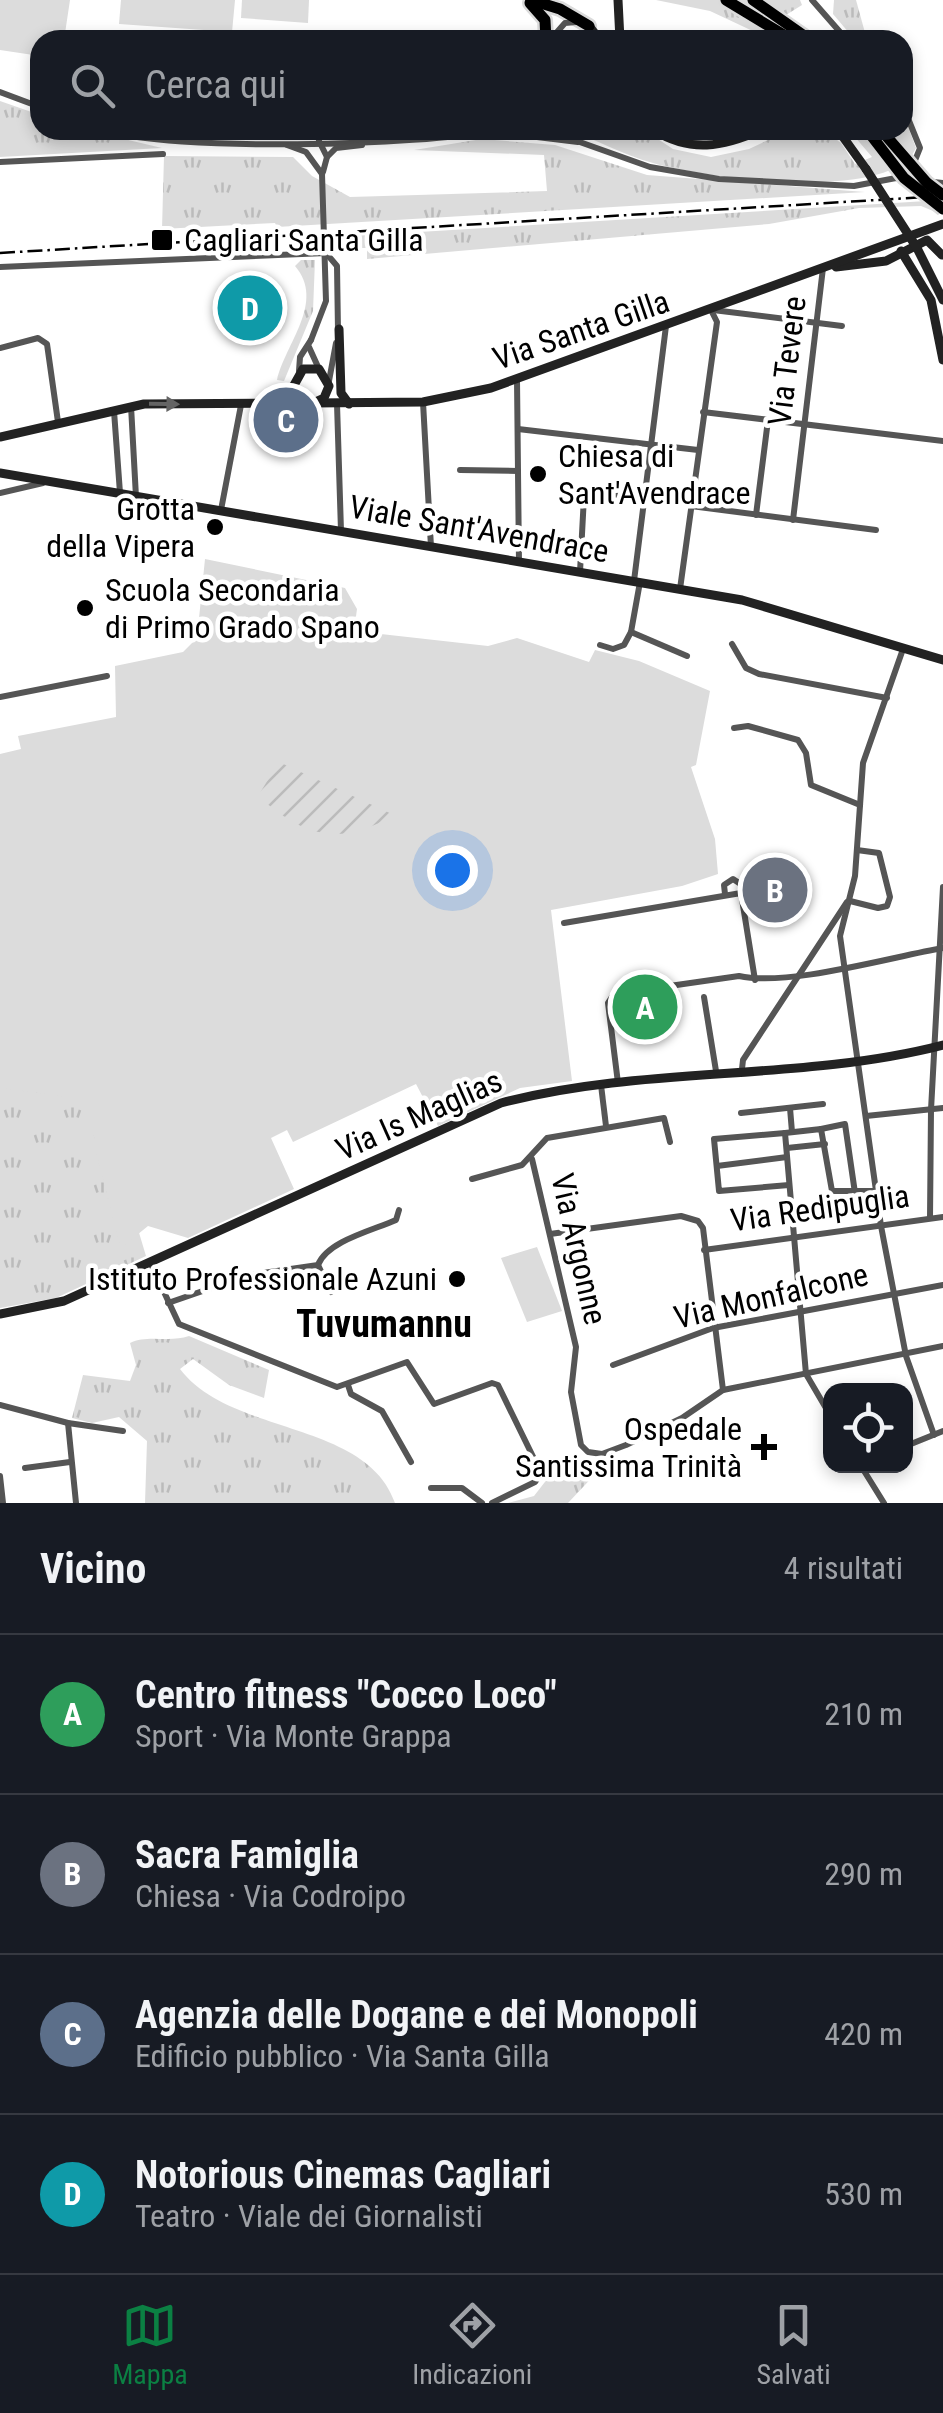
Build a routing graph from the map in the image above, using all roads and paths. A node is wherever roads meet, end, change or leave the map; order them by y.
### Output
1 (529, 0) edge
2 (618, 0) edge
3 (726, 0) edge
4 (754, 0) edge
5 (812, 0) edge
6 (588, 26) junction
7 (546, 30) edge
8 (560, 30) edge
9 (591, 30) edge
10 (620, 30) edge
11 (776, 30) edge
12 (796, 30) edge
13 (839, 30) edge
14 (0, 92) edge
15 (30, 102) edge
16 (913, 131) edge
17 (181, 140) edge
18 (314, 140) edge
19 (408, 140) joint
20 (568, 140) edge
21 (574, 140) edge
22 (682, 140) edge
23 (734, 140) edge
24 (845, 140) edge
25 (874, 140) edge
26 (890, 140) edge
27 (275, 141) junction
28 (319, 141) junction
29 (580, 142) junction
30 (163, 154) dead end
31 (327, 156) junction
32 (314, 160) junction
33 (0, 162) edge
34 (322, 174) junction
35 (896, 178) junction
36 (943, 182) edge
37 (943, 195) edge
38 (943, 209) edge
39 (943, 224) edge
40 (943, 234) edge
41 (909, 236) junction
42 (901, 251) junction
43 (942, 255) edge
44 (880, 262) junction
45 (0, 266) edge
46 (823, 268) junction
47 (914, 269) junction
48 (943, 300) edge
49 (711, 310) junction
50 (818, 323) junction
51 (666, 326) junction
52 (842, 326) dead end
53 (339, 329) junction
54 (310, 340) junction
55 (0, 348) edge
56 (943, 360) edge
57 (319, 369) junction
58 (299, 372) junction
59 (517, 380) junction
60 (329, 386) junction
61 (301, 401) junction
62 (423, 402) junction
63 (313, 403) junction
64 (343, 404) junction
65 (242, 405) junction
66 (131, 406) junction
67 (114, 410) junction
68 (703, 412) junction
69 (768, 420) junction
70 (58, 422) junction
71 (805, 425) junction
72 (518, 429) junction
73 (0, 437) edge
74 (943, 440) edge
75 (653, 444) junction
76 (698, 450) junction
77 (460, 470) dead end
78 (518, 471) junction
79 (0, 473) edge
80 (46, 482) junction
81 (0, 493) edge
82 (120, 495) junction
83 (647, 495) junction
84 (136, 498) junction
85 (691, 506) junction
86 (221, 510) junction
87 (756, 515) junction
88 (793, 520) junction
89 (876, 530) dead end
90 (340, 532) junction
91 (431, 547) junction
92 (519, 562) junction
93 (580, 572) junction
94 (637, 582) junction
95 (680, 589) junction
96 (631, 632) junction
97 (732, 644) dead end
98 (600, 645) dead end
99 (903, 649) junction
100 (687, 656) dead end
101 (943, 660) edge
102 (107, 676) dead end
103 (0, 697) edge
104 (888, 698) junction
105 (734, 728) dead end
106 (860, 805) junction
107 (857, 850) junction
108 (943, 887) edge
109 (741, 893) junction
110 (725, 894) junction
111 (850, 899) junction
112 (564, 924) dead end
113 (941, 948) edge
114 (846, 966) junction
115 (798, 974) junction
116 (755, 980) junction
117 (704, 997) dead end
118 (938, 1046) edge
119 (858, 1060) junction
120 (742, 1069) junction
121 (716, 1071) junction
122 (618, 1082) junction
123 (601, 1085) junction
124 (824, 1104) dead end
125 (790, 1108) junction
126 (943, 1108) edge
127 (931, 1110) junction
128 (742, 1113) dead end
129 (866, 1116) junction
130 (606, 1126) junction
131 (821, 1129) junction
132 (788, 1132) junction
133 (670, 1142) dead end
134 (826, 1144) junction
135 (787, 1148) junction
136 (787, 1157) junction
137 (532, 1159) junction
138 (716, 1166) junction
139 (472, 1178) dead end
140 (789, 1185) junction
141 (876, 1191) junction
142 (856, 1193) junction
143 (399, 1210) dead end
144 (943, 1217) edge
145 (930, 1218) junction
146 (881, 1226) junction
147 (550, 1234) junction
148 (792, 1236) junction
149 (704, 1250) junction
150 (150, 1262) junction
151 (318, 1266) junction
152 (943, 1285) edge
153 (331, 1292) dead end
154 (894, 1295) junction
155 (168, 1303) junction
156 (797, 1311) junction
157 (0, 1314) edge
158 (713, 1328) junction
159 (943, 1346) edge
160 (906, 1356) junction
161 (613, 1365) dead end
162 (806, 1374) junction
163 (348, 1385) junction
164 (723, 1390) junction
165 (823, 1403) edge
166 (0, 1405) edge
167 (68, 1423) junction
168 (123, 1431) dead end
169 (943, 1432) edge
170 (934, 1435) junction
171 (913, 1443) edge
172 (70, 1462) junction
173 (411, 1462) dead end
174 (25, 1468) dead end
175 (865, 1473) edge
176 (0, 1476) edge
177 (432, 1488) dead end
178 (2, 1503) edge
179 (76, 1503) edge
180 (482, 1503) edge
181 (492, 1503) edge
182 (884, 1503) edge

1 - 6 highway
1 - 7 highway
2 - 10 street
3 - 11 highway
4 - 12 highway
5 - 13 street
6 - 8 street
6 - 9 street
14 - 15 street
16 - 35 street
17 - 27 street
18 - 28 street
19 - 28 street
19 - 31 street
20 - 29 street
21 - 29 street
22 - 23 street
24 - 48 street, bridge
25 - 38 highway, bridge
26 - 37 highway, bridge
27 - 28 street
27 - 32 street
28 - 31 street
28 - 32 street
29 - 35 street
30 - 33 street
31 - 34 street
32 - 34 street
34 - 54 street, bridge
35 - 36 street
39 - 41 street, Via Santa Gilla
40 - 43 street
41 - 42 street
41 - 46 street, Via Santa Gilla
42 - 43 street
42 - 44 street, Via Santa Gilla
42 - 47 street
44 - 46 street, Via Santa Gilla
44 - 47 street
45 - 53 street
46 - 49 street, Via Santa Gilla
46 - 50 street, Via Tevere
47 - 56 street
49 - 50 street
49 - 51 street, Via Santa Gilla
49 - 68 street
50 - 52 street
50 - 71 street, Via Tevere
51 - 59 street, Via Santa Gilla
51 - 75 street
53 - 60 street
53 - 64 street
54 - 57 street
54 - 58 street
55 - 70 street
57 - 58 street
57 - 60 street
58 - 61 street
59 - 62 street, Via Santa Gilla
59 - 72 street
60 - 63 street
60 - 64 street
61 - 63 street, Via Santa Gilla
61 - 65 street, Via Santa Gilla
62 - 64 street, Via Santa Gilla
62 - 91 street
63 - 64 street, Via Santa Gilla
64 - 90 street
66 -> 65 street, Via Santa Gilla
65 - 86 street
66 - 67 street, Via Santa Gilla
66 - 84 street
67 - 70 street, Via Santa Gilla
67 - 82 street
68 - 69 street
68 - 76 street
69 - 71 street
69 - 87 street
70 - 73 street, Via Santa Gilla
71 - 74 street
71 - 88 street, Via Tevere
72 - 75 street
72 - 78 street
75 - 76 street
75 - 83 street
76 - 85 street
77 - 78 street
78 - 92 street
79 - 80 street, Viale Sant'Avendrace
80 - 81 street
80 - 82 street, Viale Sant'Avendrace
82 - 84 street, Viale Sant'Avendrace
83 - 93 street
83 - 94 street
84 - 86 street, Viale Sant'Avendrace
85 - 87 street
85 - 95 street
86 - 90 street, Viale Sant'Avendrace
87 - 88 street
88 - 89 street
90 - 91 street, Viale Sant'Avendrace
91 - 92 street, Viale Sant'Avendrace
92 - 93 street, Viale Sant'Avendrace
93 - 94 street, Viale Sant'Avendrace
94 - 95 street, Viale Sant'Avendrace
94 - 96 street
95 - 99 street, Viale Sant'Avendrace
96 - 98 street
96 - 100 street
97 - 104 street
99 - 101 street, Viale Sant'Avendrace
99 - 104 street
102 - 103 street
104 - 106 street
105 - 106 street
106 - 107 street
107 - 111 street
107 - 111 street
108 - 113 street
109 - 110 street
109 - 110 street
109 - 116 street
110 - 112 street
111 - 114 street
111 - 115 street
113 - 114 street
113 - 118 street
114 - 115 street
114 - 119 street
115 - 116 street
115 - 120 street
116 - 122 street
117 - 121 street
118 - 119 street, Via Is Maglias
118 - 127 street
119 - 120 street, Via Is Maglias
119 - 129 street
120 - 121 street, Via Is Maglias
121 - 122 street, Via Is Maglias
122 - 123 street, Via Is Maglias
123 - 130 street
123 - 150 street, Via Is Maglias
124 - 125 street
125 - 128 street
125 - 132 street
126 - 127 street
127 - 129 street
127 - 145 street
129 - 141 street
130 - 133 street
130 - 137 street
131 - 132 street
131 - 134 street
131 - 142 street
132 - 135 street
132 - 138 street
134 - 135 street
134 - 142 street
135 - 136 street
136 - 138 street
136 - 140 street
137 - 139 street
137 - 147 street, Via Argonne
138 - 140 street
140 - 148 street
141 - 142 street
141 - 146 street
143 - 151 street
144 - 145 street, Via Redipuglia
145 - 146 street, Via Redipuglia
146 - 148 street, Via Redipuglia
146 - 154 street
147 - 149 street
147 - 164 street, Via Argonne
148 - 149 street, Via Redipuglia
148 - 156 street
149 - 158 street
150 - 155 street
150 - 157 street, Via Is Maglias
151 - 153 street
151 - 155 street
152 - 154 street, Via Monfalcone
154 - 156 street, Via Monfalcone
154 - 160 street
155 - 163 street
156 - 158 street, Via Monfalcone
156 - 162 street
158 - 161 street, Via Monfalcone
158 - 164 street
159 - 160 street
160 - 162 street
160 - 170 street
162 - 164 street
162 - 165 street
163 - 173 street
163 - 181 street
166 - 167 street
167 - 168 street
167 - 172 street
169 - 170 street
170 - 171 street
172 - 174 street
172 - 179 street
175 - 182 street
176 - 178 street
177 - 180 street

